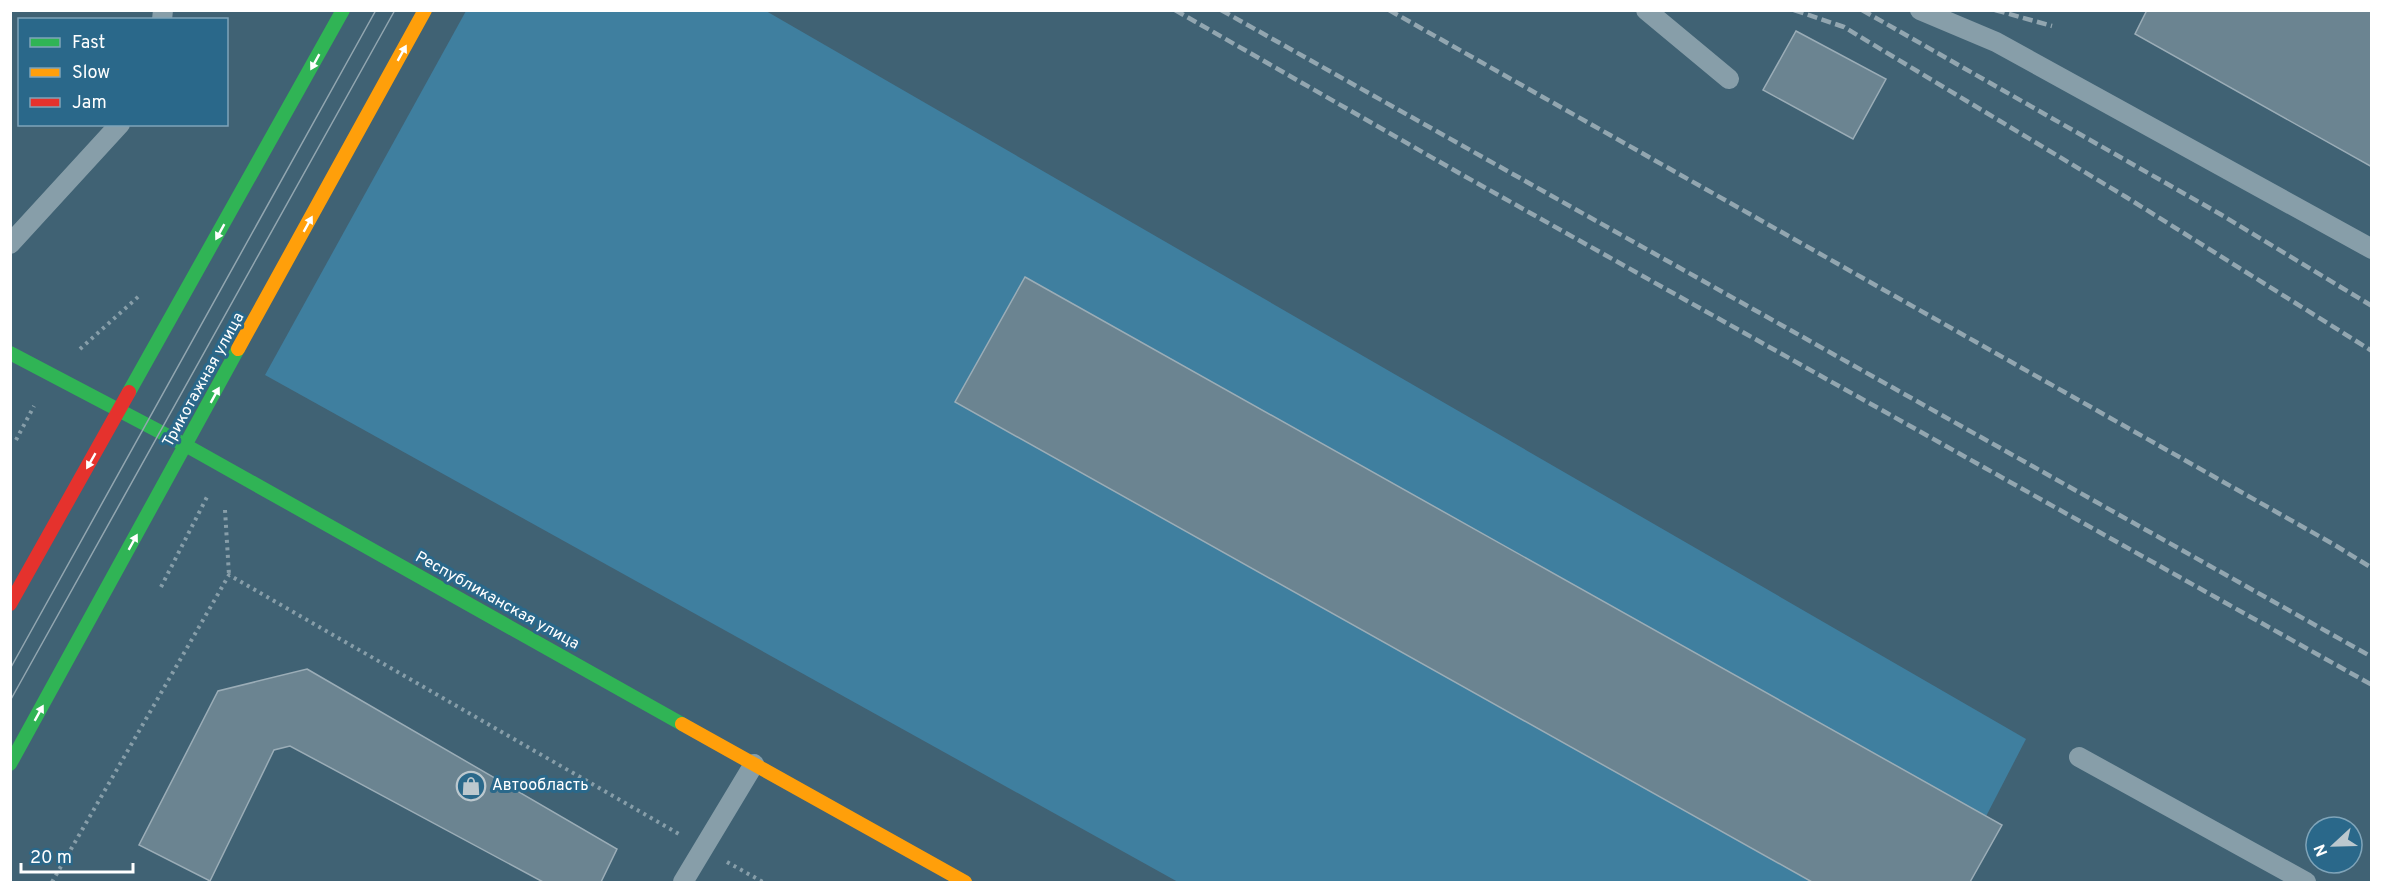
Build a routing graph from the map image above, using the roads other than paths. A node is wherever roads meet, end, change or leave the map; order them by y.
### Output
1 (343, 10) edge
2 (425, 10) edge
3 (1646, 10) edge
4 (1920, 10) edge
5 (1729, 79) dead end
6 (118, 126) edge
7 (10, 244) edge
8 (2372, 249) edge
9 (10, 353) edge
10 (120, 410) junction
11 (187, 446) junction
12 (10, 604) edge
13 (2079, 757) dead end
14 (10, 764) edge
15 (754, 764) junction
16 (683, 882) edge
17 (965, 882) edge
18 (2306, 882) edge

1 -> 10 main road
11 -> 2 main road, Трикотажная улица
3 - 5 lane
4 - 8 lane
6 - 7 lane
9 - 10 main road, Республиканская улица
10 - 11 main road, Республиканская улица
10 -> 12 main road
14 -> 11 main road, Трикотажная улица
11 - 15 main road, Республиканская улица
13 - 18 lane
15 - 16 lane
15 - 17 main road, Республиканская улица

